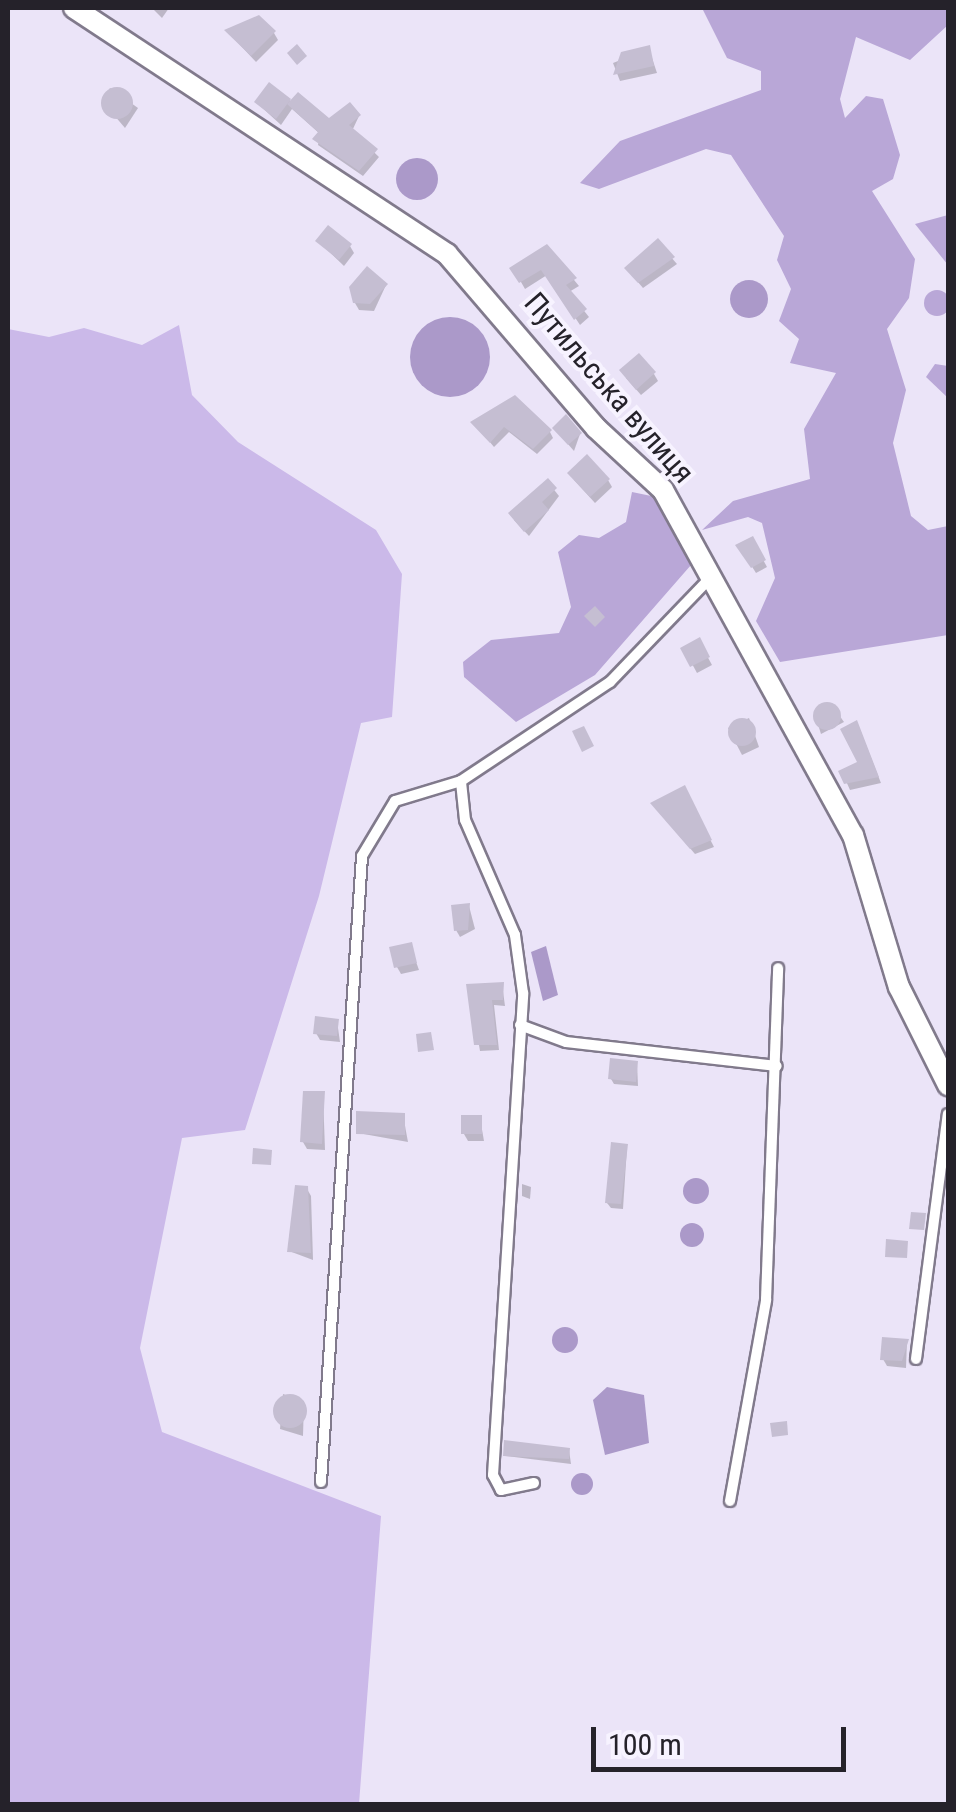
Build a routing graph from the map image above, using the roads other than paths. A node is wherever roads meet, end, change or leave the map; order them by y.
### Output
1 (74, 8) edge
2 (713, 575) junction
3 (461, 782) junction
4 (778, 968) dead end
5 (520, 1024) junction
6 (776, 1066) junction
7 (948, 1085) edge
8 (948, 1114) edge
9 (916, 1359) dead end
10 (321, 1482) dead end
11 (534, 1483) dead end
12 (730, 1501) dead end

1 - 2 street, Путильська вулиця
2 - 3 lane
2 - 7 street, Путильська вулиця
3 - 5 lane
3 - 10 lane
4 - 6 lane
5 - 6 lane
5 - 11 lane
6 - 12 lane
8 - 9 lane

